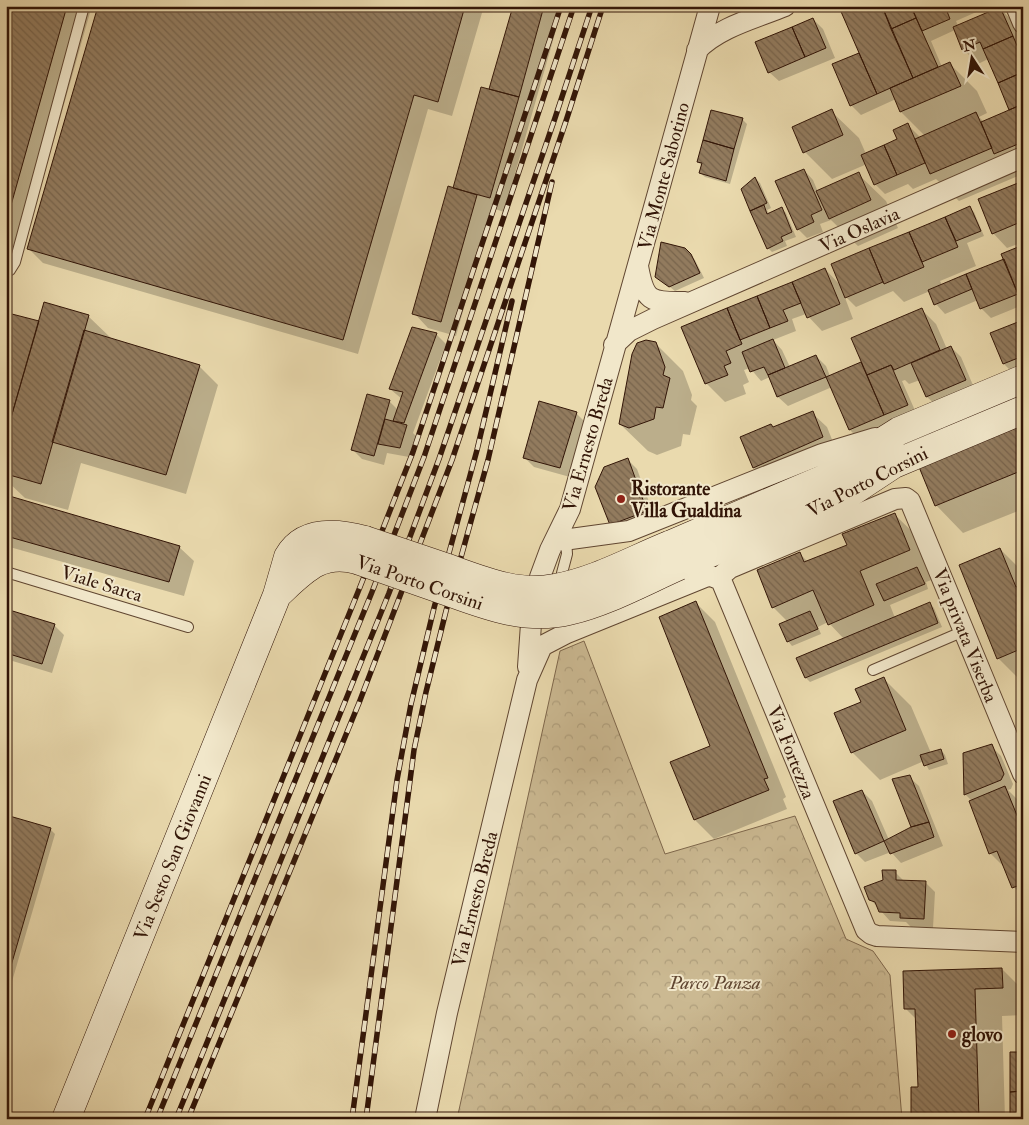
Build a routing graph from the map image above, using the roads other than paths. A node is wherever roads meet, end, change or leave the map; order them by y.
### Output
1 (84, 6) edge
2 (784, 6) edge
3 (1016, 6) edge
4 (709, 11) edge
5 (1023, 23) edge
6 (722, 32) junction
7 (698, 50) junction
8 (1023, 157) edge
9 (638, 266) junction
10 (6, 273) edge
11 (695, 301) junction
12 (614, 345) junction
13 (1023, 379) edge
14 (1023, 410) edge
15 (899, 431) junction
16 (906, 498) joint
17 (561, 540) junction
18 (674, 556) junction
19 (6, 572) edge
20 (562, 573) dead end
21 (540, 577) dead end
22 (721, 580) junction
23 (277, 595) joint
24 (188, 627) dead end
25 (964, 631) junction
26 (873, 670) dead end
27 (1023, 774) edge
28 (1023, 942) edge
29 (66, 1119) edge
30 (425, 1119) edge

1 - 10 lane
2 - 6 street
3 - 5 street
4 - 6 street
4 - 7 street, Via Monte Sabotino
6 - 7 street
7 - 9 street, Via Monte Sabotino
8 - 11 street, Via Oslavia
9 - 11 street, Via Oslavia
9 - 12 street, Via Monte Sabotino
11 - 12 street, Via Oslavia
12 - 17 street, Via Ernesto Breda
13 - 15 street, Via Porto Corsini
14 - 18 street, Via Porto Corsini
15 - 17 street, Via Porto Corsini
15 - 18 street, Via Porto Corsini
16 - 22 street, Via Porto Corsini
16 - 25 street, Via privata Viserba
17 - 20 lane, Via Ernesto Breda
17 - 21 street, Via Ernesto Breda
18 - 23 street, Via Porto Corsini, bridge
19 - 24 lane, Viale Sarca
22 - 28 street, Via Fortezza
22 - 30 street, Via Ernesto Breda
23 - 29 street, Via Sesto San Giovanni
25 - 26 lane
25 - 27 street, Via privata Viserba

